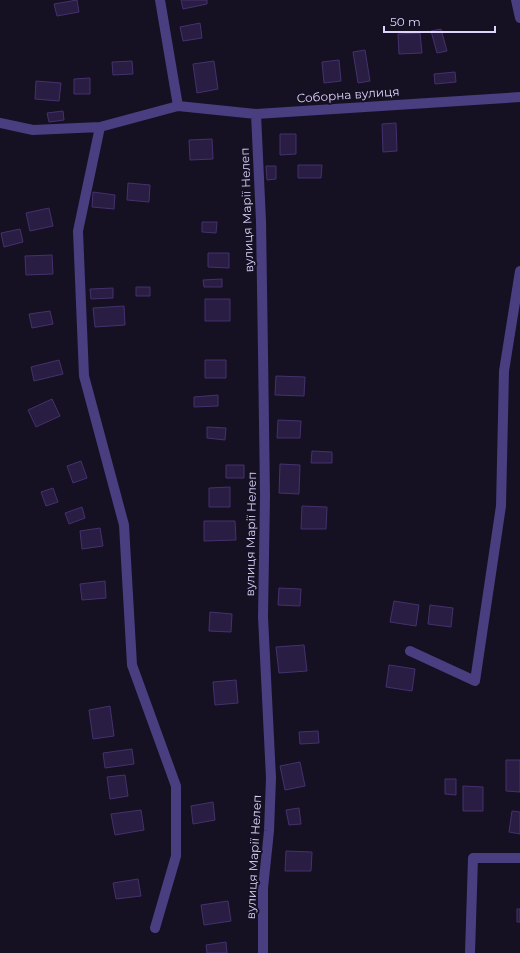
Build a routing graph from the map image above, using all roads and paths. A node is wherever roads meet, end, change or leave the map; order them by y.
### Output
1 (160, 0) edge
2 (516, 0) edge
3 (520, 18) edge
4 (520, 97) edge
5 (178, 106) junction
6 (256, 114) junction
7 (0, 123) edge
8 (100, 127) junction
9 (520, 271) edge
10 (410, 651) dead end
11 (520, 858) edge
12 (155, 928) dead end
13 (263, 953) edge
14 (470, 953) edge

1 - 5 street
2 - 3 street
4 - 6 street, Соборна вулиця
5 - 6 street, Соборна вулиця
5 - 8 street, Соборна вулиця
6 - 13 street, вулиця Марії Нелеп
7 - 8 street, Соборна вулиця
8 - 12 street
9 - 10 street
11 - 14 street

